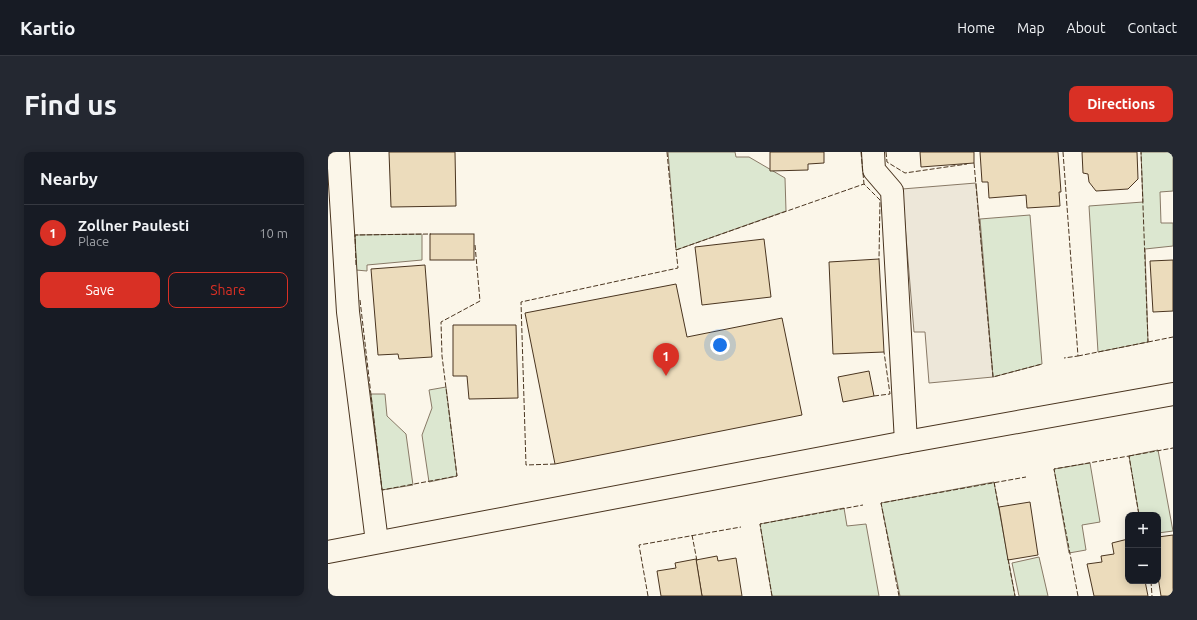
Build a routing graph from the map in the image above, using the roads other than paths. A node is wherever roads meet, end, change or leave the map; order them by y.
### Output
1 (338, 152) edge
2 (873, 152) edge
3 (1173, 394) edge
4 (906, 442) junction
5 (377, 542) junction
6 (328, 552) edge

1 - 5 main road
2 - 4 main road
3 - 4 main road
4 - 5 main road
5 - 6 main road

